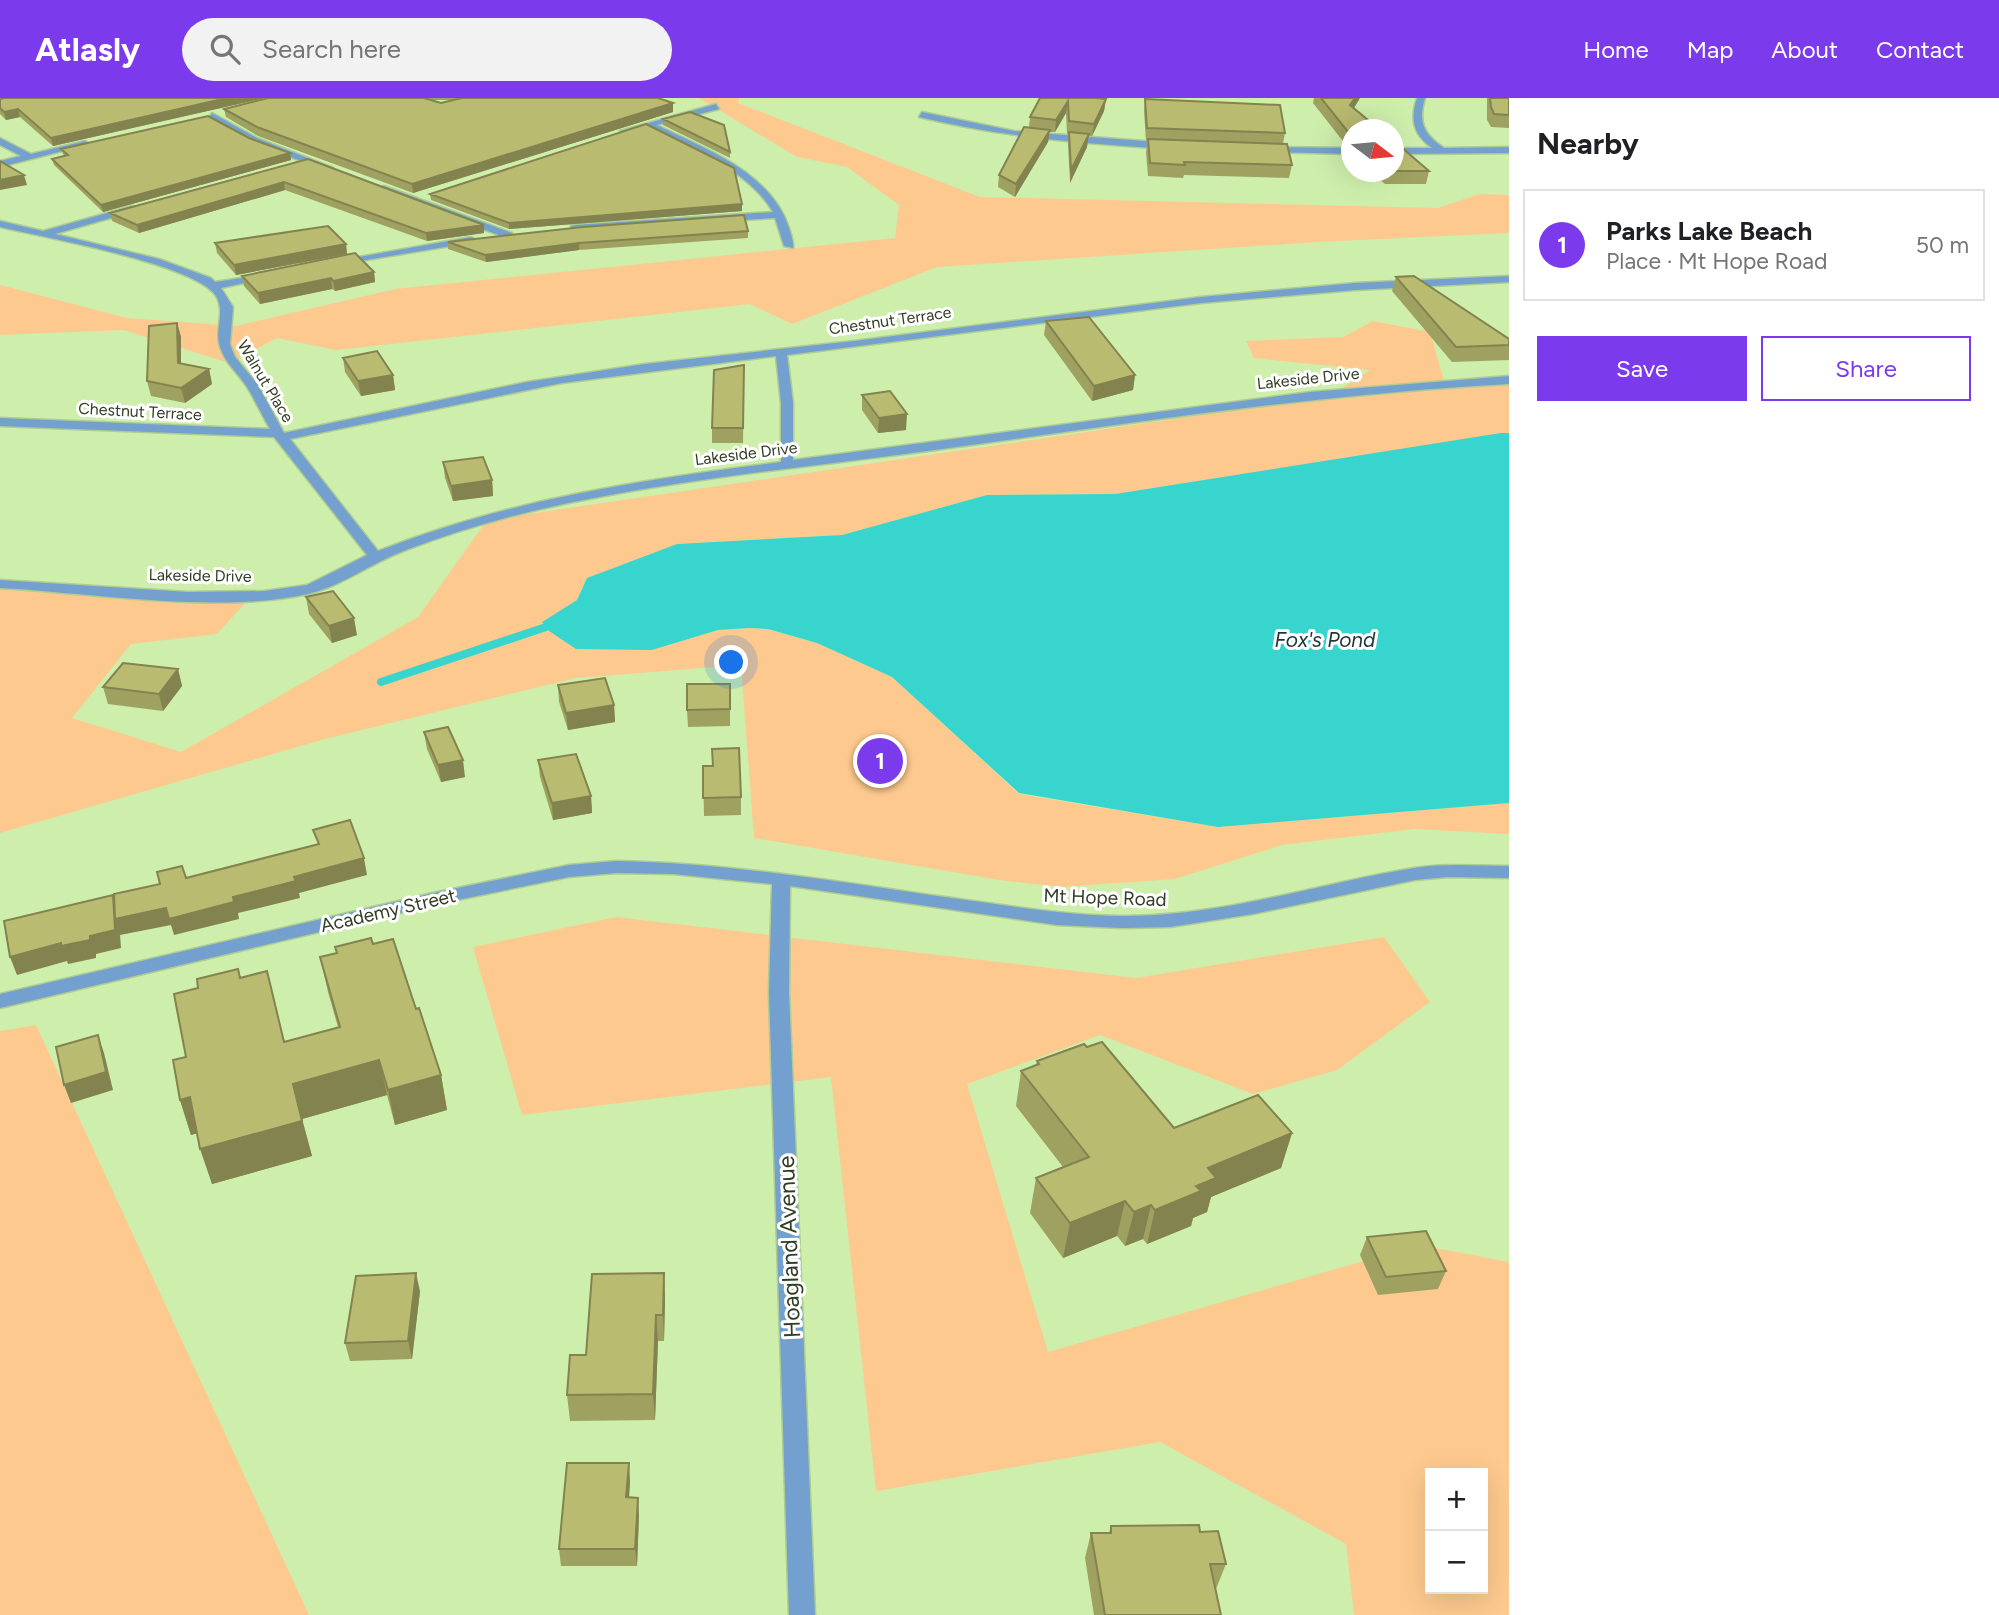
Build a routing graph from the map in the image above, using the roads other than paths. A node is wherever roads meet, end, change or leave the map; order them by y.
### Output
1 (1422, 98) edge
2 (716, 107) dead end
3 (224, 113) edge
4 (922, 115) dead end
5 (647, 124) junction
6 (611, 135) edge
7 (0, 141) edge
8 (90, 143) edge
9 (1177, 147) edge
10 (1255, 150) edge
11 (1441, 150) junction
12 (1509, 150) edge
13 (1341, 151) edge
14 (1404, 151) edge
15 (30, 157) junction
16 (308, 161) junction
17 (0, 164) edge
18 (282, 167) edge
19 (342, 173) edge
20 (376, 186) edge
21 (427, 195) edge
22 (415, 199) junction
23 (137, 207) edge
24 (778, 215) junction
25 (0, 224) edge
26 (564, 229) edge
27 (44, 234) junction
28 (789, 246) dead end
29 (325, 264) edge
30 (278, 273) edge
31 (1509, 279) edge
32 (213, 286) junction
33 (782, 351) junction
34 (1509, 380) edge
35 (0, 422) edge
36 (280, 435) junction
37 (787, 466) junction
38 (376, 556) junction
39 (0, 584) edge
40 (1509, 872) edge
41 (781, 879) junction
42 (0, 1001) edge
43 (802, 1615) edge

1 - 11 street
2 - 5 street
3 - 16 street
4 - 9 street
5 - 6 street
5 - 24 street
7 - 15 street
8 - 15 street
10 - 13 street
11 - 12 street
11 - 14 street
15 - 17 street
16 - 18 street
16 - 19 street
20 - 22 street
21 - 22 street
22 - 29 street
23 - 27 street
24 - 26 street
24 - 28 street
25 - 27 street
27 - 32 street
30 - 32 street
31 - 33 street, Chestnut Terrace
32 - 36 street, Walnut Place
33 - 36 street, Chestnut Terrace
33 - 37 street
34 - 37 street, Lakeside Drive
35 - 36 street, Chestnut Terrace
36 - 38 street, Walnut Place
37 - 38 street, Lakeside Drive
38 - 39 street, Lakeside Drive
40 - 41 street, Mt Hope Road
41 - 42 street, Academy Street
41 - 43 street, Hoagland Avenue

